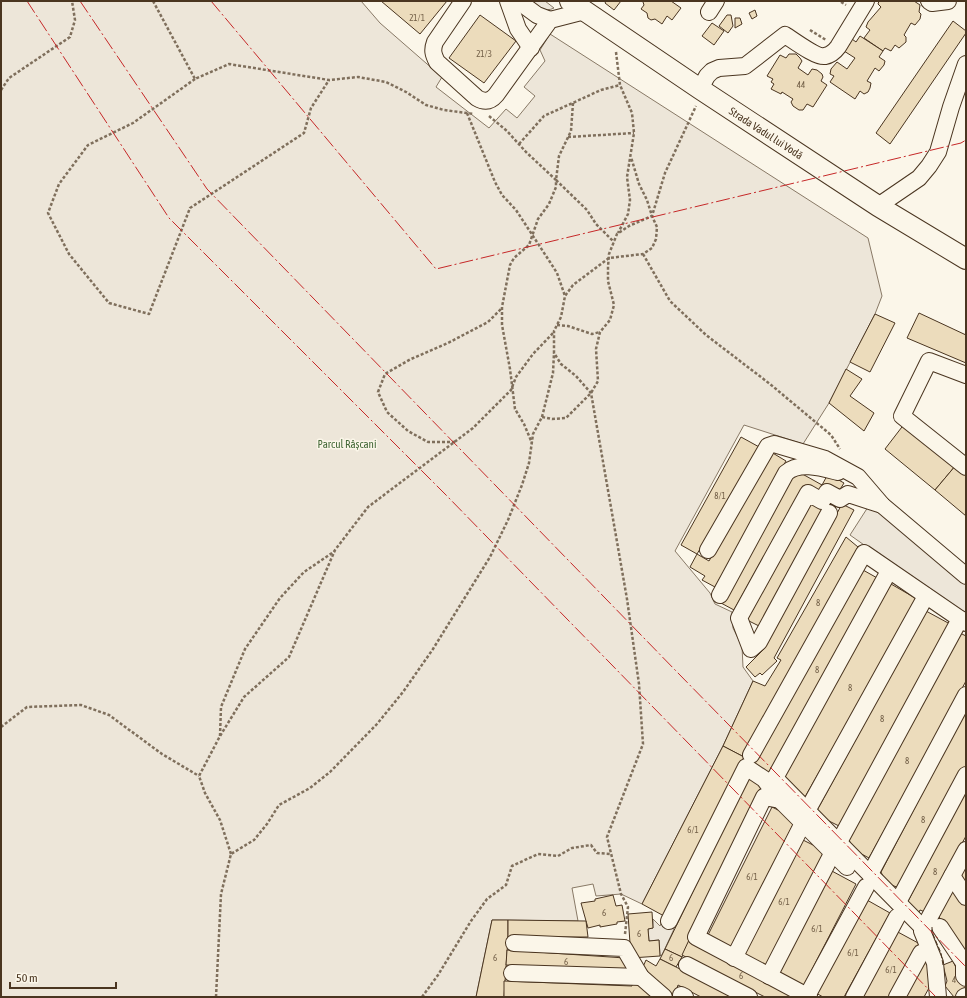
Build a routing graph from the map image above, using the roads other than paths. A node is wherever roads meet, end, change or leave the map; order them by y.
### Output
1 (463, 1) edge
2 (508, 1) edge
3 (518, 1) edge
4 (866, 1) edge
5 (929, 1) edge
6 (948, 1) edge
7 (578, 6) edge
8 (550, 20) junction
9 (531, 48) junction
10 (966, 64) edge
11 (698, 98) junction
12 (878, 206) junction
13 (966, 259) edge
14 (966, 375) edge
15 (966, 467) edge
16 (858, 477) junction
17 (882, 505) junction
18 (829, 513) dead end
19 (708, 550) dead end
20 (889, 571) junction
21 (966, 576) edge
22 (720, 594) dead end
23 (926, 596) junction
24 (963, 621) edge
25 (966, 695) edge
26 (751, 755) dead end
27 (966, 775) edge
28 (780, 800) junction
29 (805, 817) junction
30 (836, 847) junction
31 (966, 850) edge
32 (952, 876) junction
33 (868, 880) junction
34 (966, 896) edge
35 (897, 910) junction
36 (669, 921) dead end
37 (940, 927) dead end
38 (923, 930) junction
39 (514, 943) dead end
40 (921, 953) dead end
41 (734, 958) junction
42 (965, 962) edge
43 (687, 965) dead end
44 (512, 973) dead end
45 (768, 976) junction
46 (641, 977) junction
47 (966, 978) edge
48 (808, 996) edge
49 (664, 997) edge
50 (749, 997) edge
51 (854, 997) edge
52 (897, 997) edge
53 (938, 997) edge

1 - 9 street
2 - 9 street
3 - 8 street
4 - 11 street
5 - 6 street
7 - 8 street
7 - 11 main road, Strada Vadul lui Vodă
8 - 9 street
10 - 12 street
11 - 12 main road, Strada Vadul lui Vodă
12 - 13 main road, Strada Vadul lui Vodă
14 - 15 street
16 - 17 street
16 - 19 street
16 - 22 street
17 - 18 street
17 - 21 street
20 - 23 street
20 - 26 street
20 - 29 street
23 - 24 street
23 - 29 street
24 - 30 street
25 - 33 street
27 - 35 street
28 - 29 street
28 - 36 street
28 - 41 street
29 - 30 street
29 - 41 street
30 - 33 street
30 - 45 street
31 - 32 street
32 - 34 street
32 - 38 street
33 - 35 street
33 - 48 street
35 - 38 street
35 - 51 street
37 - 42 street
38 - 53 street
39 - 46 street
40 - 52 street
41 - 45 street
42 - 47 street
43 - 50 street
44 - 46 street
45 - 48 street
46 - 49 street

